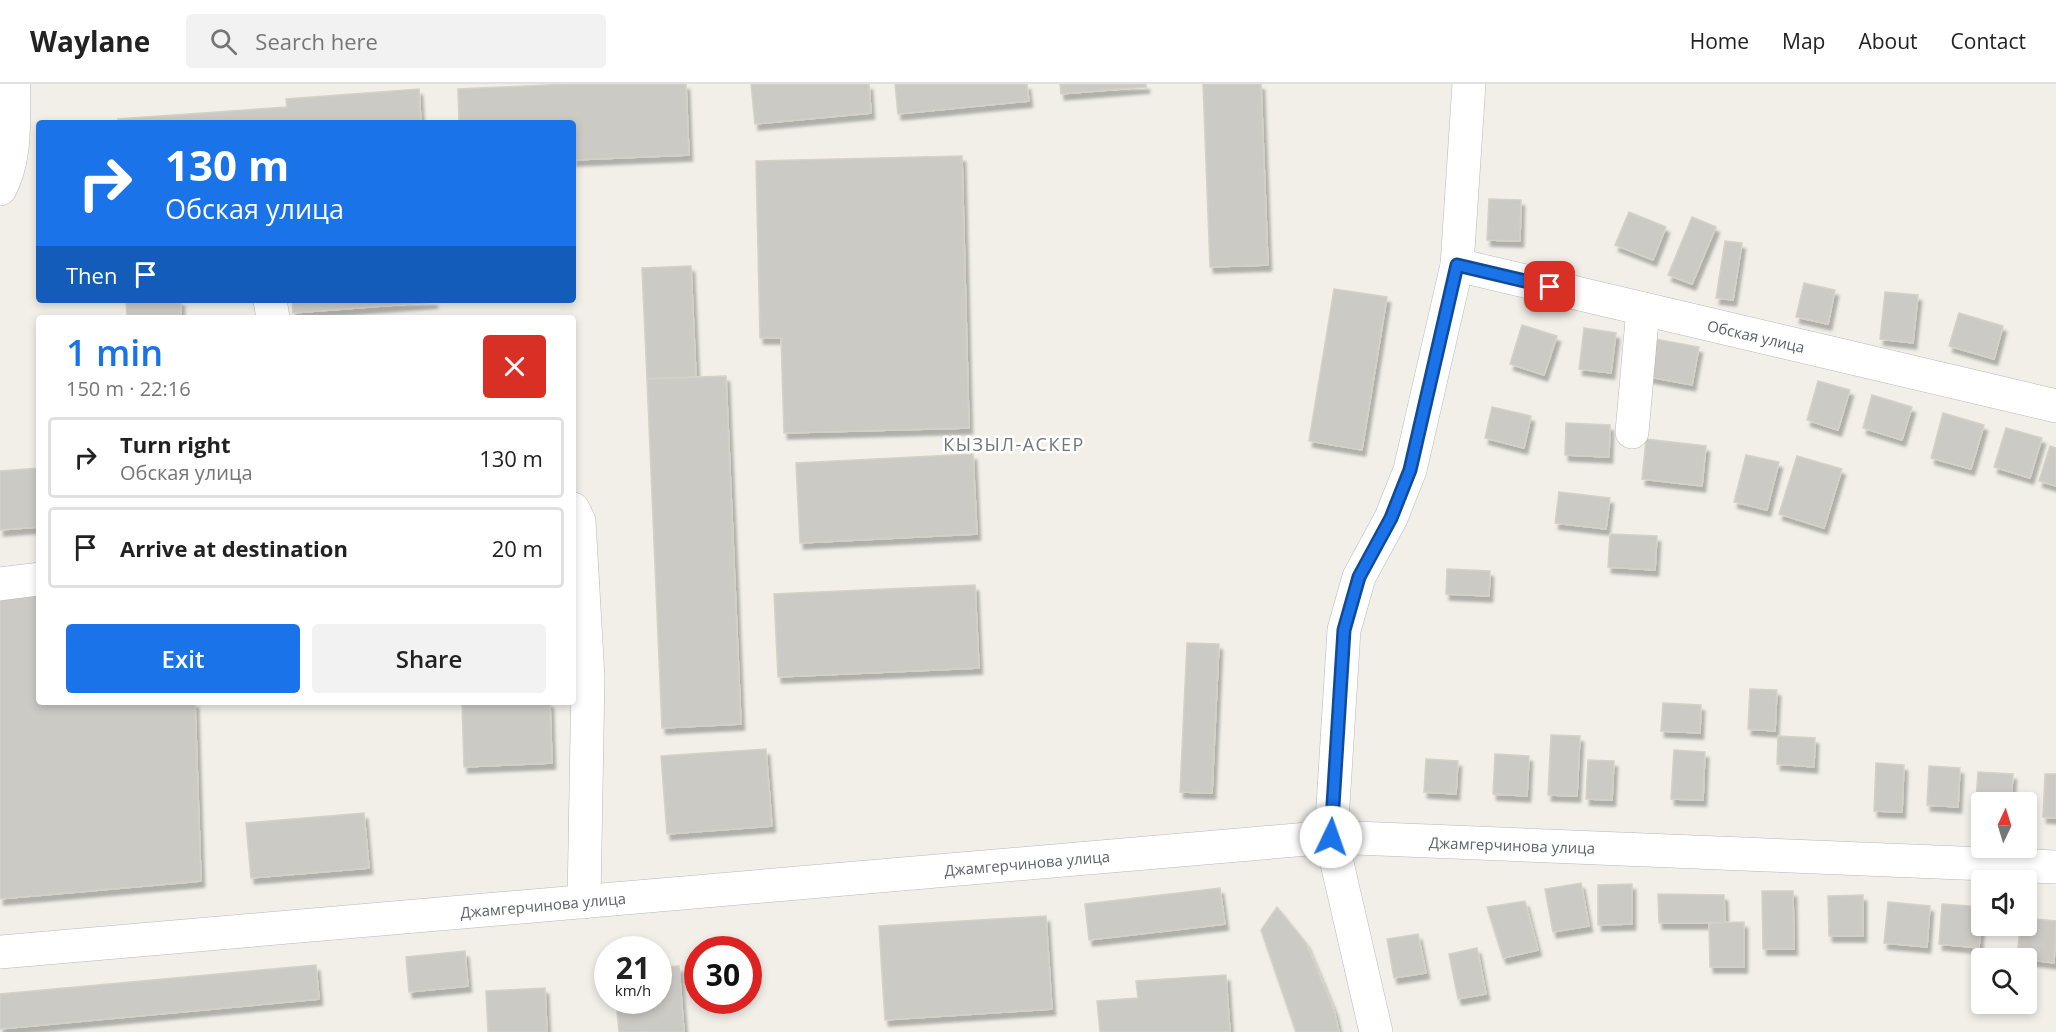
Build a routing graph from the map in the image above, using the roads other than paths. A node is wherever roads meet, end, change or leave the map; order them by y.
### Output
1 (14, 84) edge
2 (1469, 84) edge
3 (0, 189) edge
4 (1457, 265) junction
5 (1643, 309) junction
6 (2056, 406) edge
7 (1632, 432) dead end
8 (576, 514) edge
9 (36, 579) edge
10 (0, 584) edge
11 (1331, 837) junction
12 (2056, 867) edge
13 (584, 902) junction
14 (0, 952) edge
15 (1376, 1032) edge

1 - 3 street
2 - 4 street
4 - 5 street, Обская улица
4 - 11 street
5 - 6 street, Обская улица
5 - 7 street
8 - 13 street
9 - 10 street
11 - 12 street, Джамгерчинова улица
11 - 13 street, Джамгерчинова улица
11 - 15 street
13 - 14 street, Джамгерчинова улица

